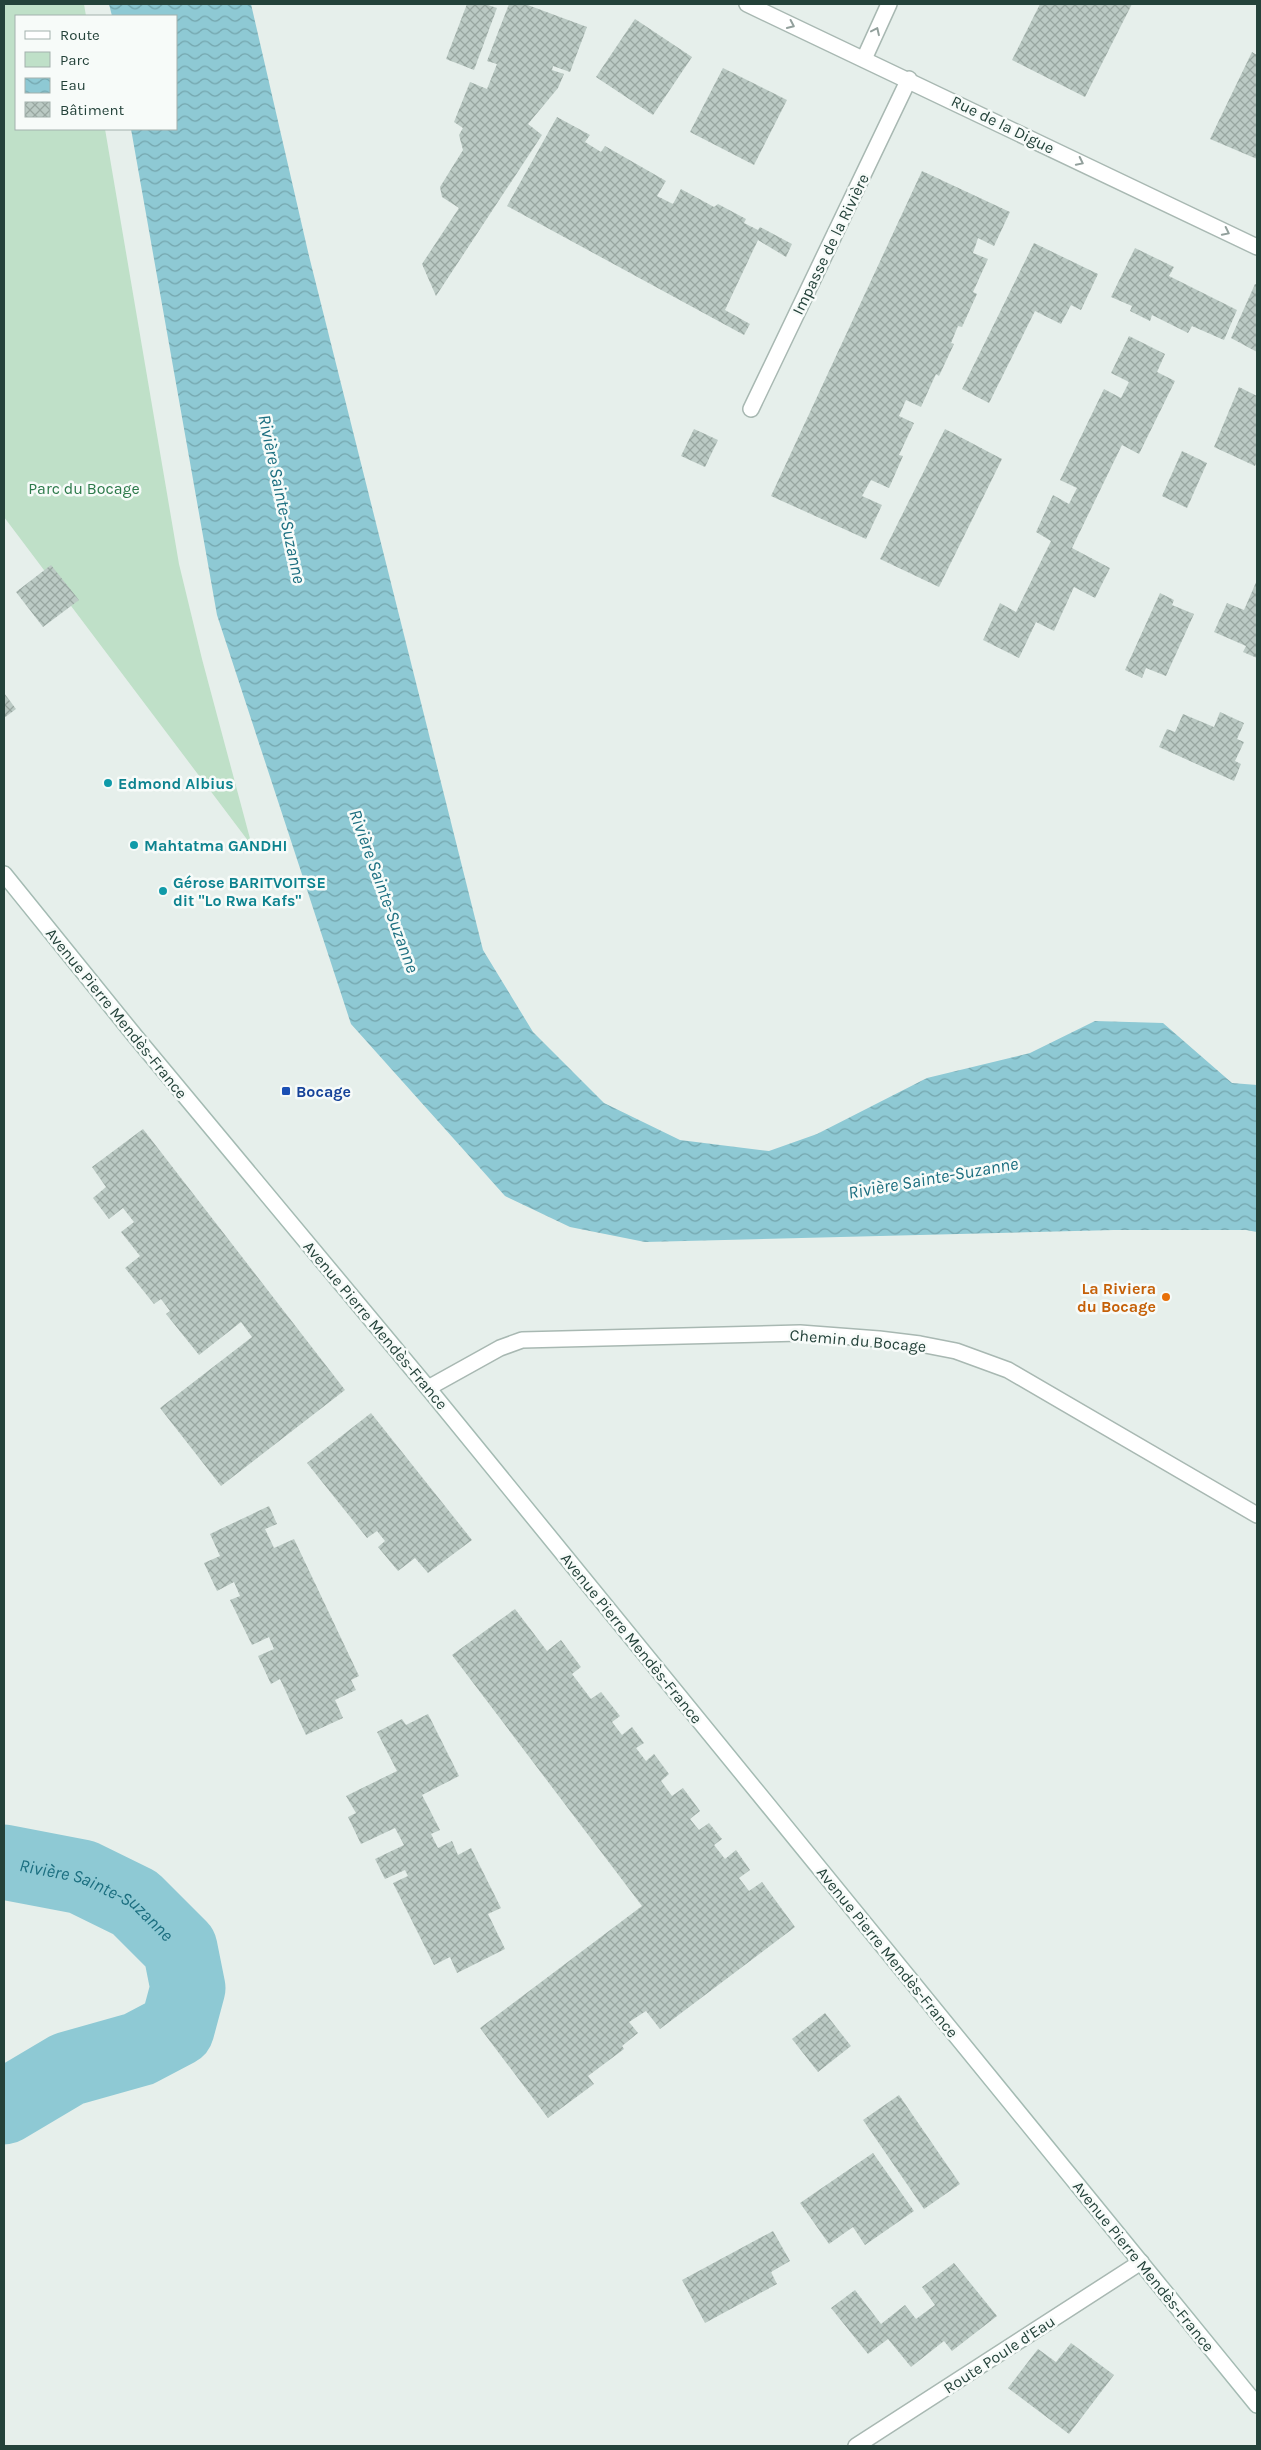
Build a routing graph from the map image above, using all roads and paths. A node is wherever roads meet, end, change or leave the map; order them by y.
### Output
1 (747, 4) edge
2 (889, 4) edge
3 (864, 58) junction
4 (909, 79) junction
5 (1257, 247) edge
6 (751, 409) dead end
7 (4, 874) edge
8 (428, 1388) junction
9 (1257, 1515) edge
10 (1141, 2262) junction
11 (1257, 2405) edge
12 (856, 2446) edge

1 -> 3 main road, Rue de la Digue
3 -> 2 main road
3 - 4 main road, Rue de la Digue
4 -> 5 main road, Rue de la Digue
4 - 6 main road, Impasse de la Rivière
7 - 8 main road, Avenue Pierre Mendès-France
8 - 9 main road, Chemin du Bocage
8 - 10 main road, Avenue Pierre Mendès-France
10 - 11 main road, Avenue Pierre Mendès-France
10 - 12 main road, Route Poule d'Eau

